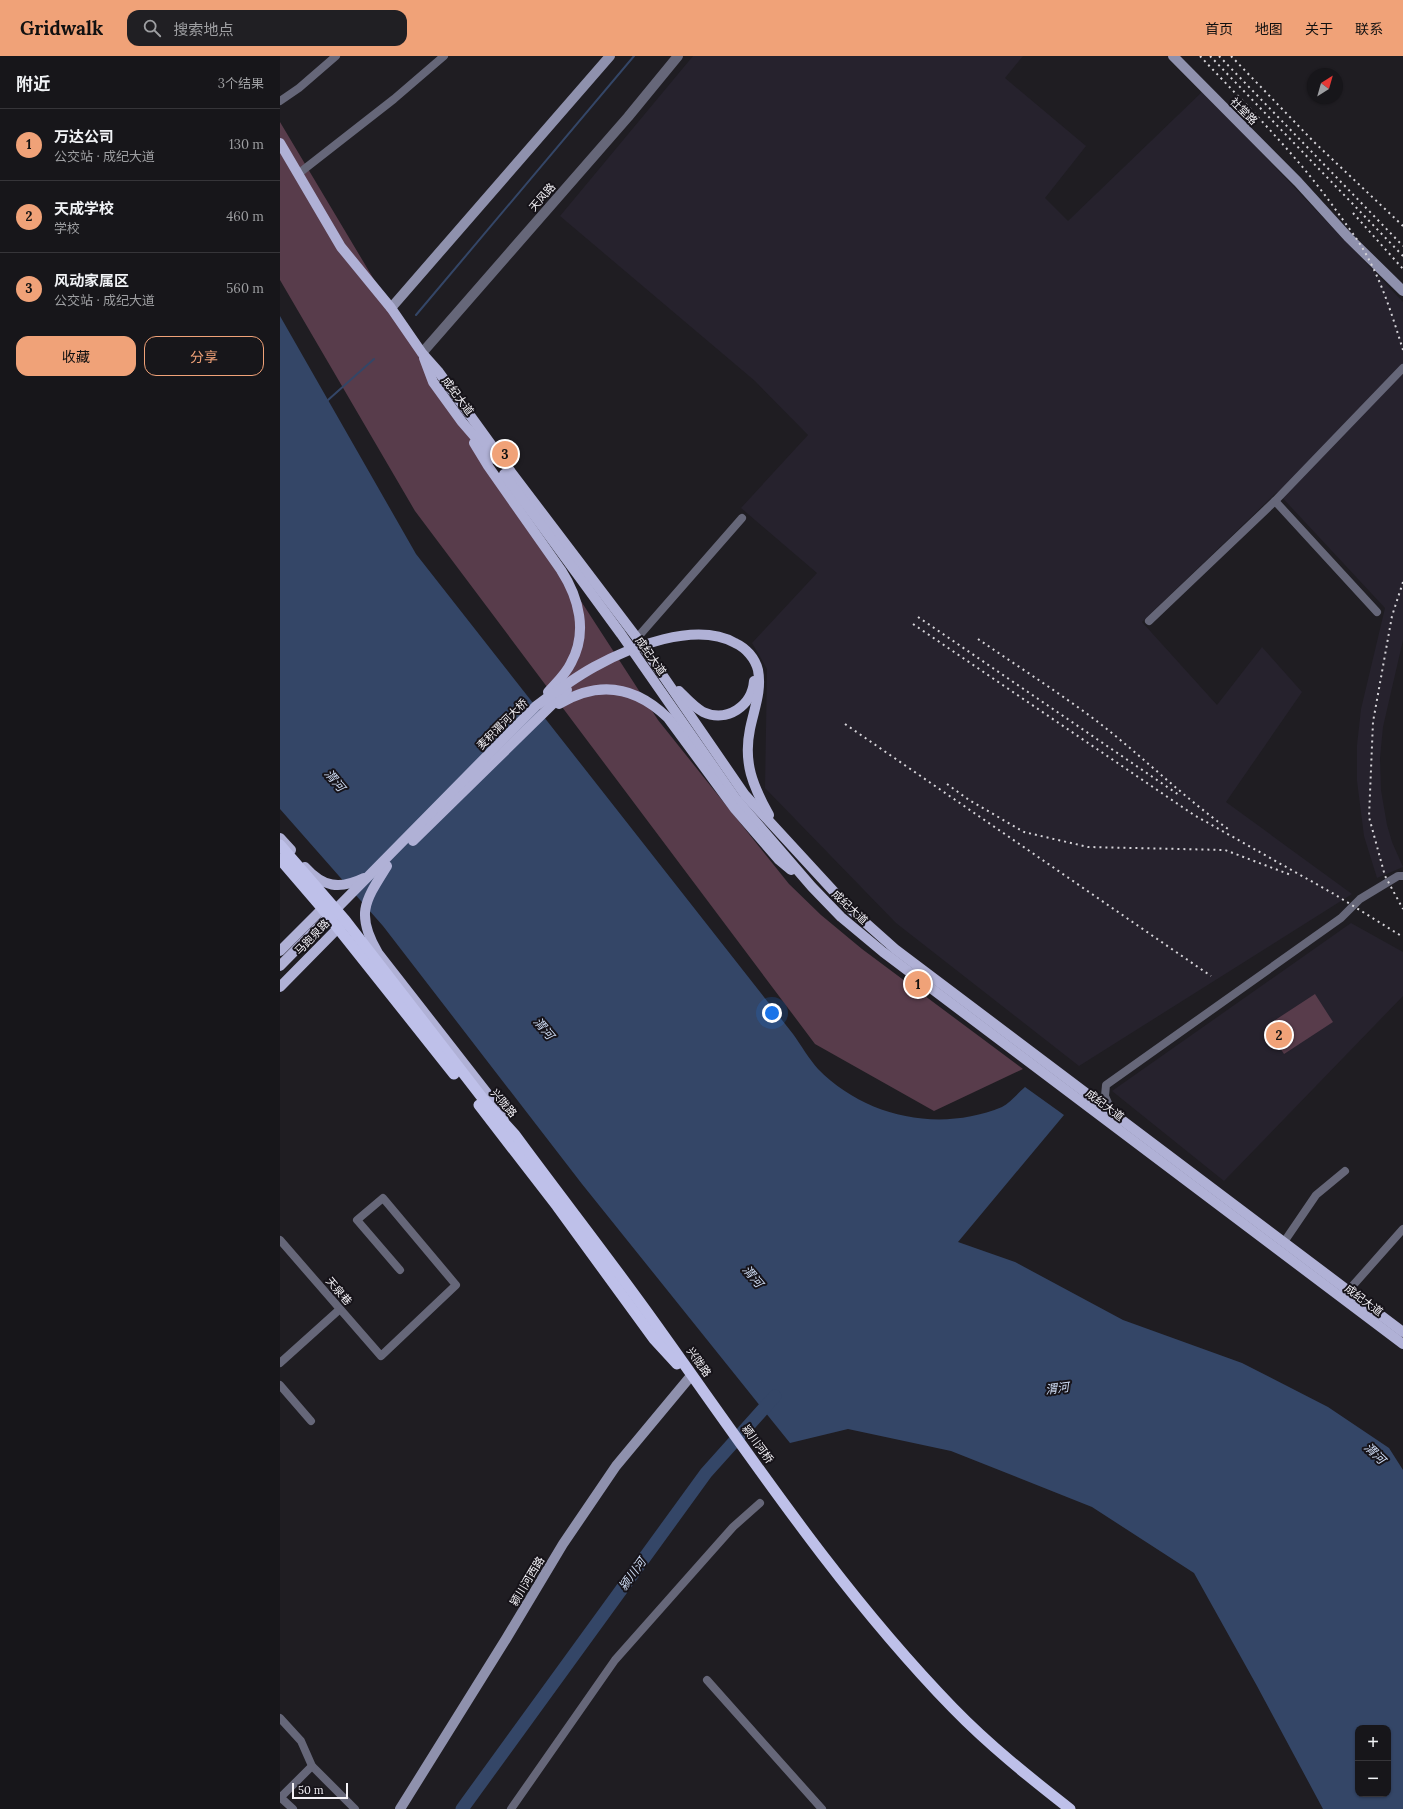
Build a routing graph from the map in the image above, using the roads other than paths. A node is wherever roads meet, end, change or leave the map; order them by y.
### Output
1 (336, 56) edge
2 (444, 56) edge
3 (610, 56) edge
4 (678, 56) edge
5 (1173, 56) edge
6 (280, 101) edge
7 (280, 143) edge
8 (298, 174) junction
9 (1298, 182) junction
10 (1403, 286) edge
11 (1403, 291) edge
12 (391, 308) junction
13 (422, 352) junction
14 (1403, 368) edge
15 (462, 422) junction
16 (1275, 501) junction
17 (742, 518) dead end
18 (1377, 612) dead end
19 (1149, 620) dead end
20 (637, 638) junction
21 (664, 678) junction
22 (750, 706) junction
23 (539, 710) junction
24 (780, 834) junction
25 (280, 838) edge
26 (280, 846) edge
27 (280, 859) edge
28 (385, 864) junction
29 (1403, 876) edge
30 (812, 887) junction
31 (326, 905) junction
32 (342, 924) junction
33 (280, 951) edge
34 (280, 966) edge
35 (280, 974) edge
36 (280, 987) edge
37 (1112, 1112) junction
38 (515, 1135) junction
39 (1344, 1171) dead end
40 (1403, 1229) edge
41 (280, 1240) edge
42 (1284, 1242) junction
43 (400, 1270) dead end
44 (1348, 1291) junction
45 (340, 1309) junction
46 (1403, 1332) edge
47 (1403, 1344) edge
48 (280, 1363) edge
49 (691, 1379) junction
50 (280, 1385) edge
51 (705, 1394) junction
52 (311, 1420) dead end
53 (760, 1502) dead end
54 (707, 1680) dead end
55 (280, 1718) edge
56 (312, 1766) junction
57 (280, 1797) edge
58 (292, 1809) edge
59 (355, 1809) edge
60 (400, 1809) edge
61 (408, 1809) edge
62 (511, 1809) edge
63 (822, 1809) edge
64 (1070, 1809) edge

1 - 6 street
2 - 8 street
3 - 12 main road
4 - 13 street, 天风路
5 - 9 main road, 社堂路
7 - 8 main road, 成纪大道
8 - 12 main road, 成纪大道
9 - 10 main road, 社堂路
9 - 11 main road, 社堂路
12 - 13 main road, 成纪大道
13 - 15 main road, 成纪大道
13 - 20 main road, 成纪大道
14 - 16 street
15 - 23 main road
15 - 30 main road, 成纪大道
16 - 18 street
16 - 19 street
17 - 20 street
20 - 21 main road, 成纪大道
21 - 22 main road
21 - 24 main road, 成纪大道
22 - 23 main road, 麦积渭河大桥
22 - 24 main road, 麦积渭河大桥
23 - 28 main road, 麦积渭河大桥
23 - 30 main road
24 - 37 main road, 成纪大道
25 - 28 main road
26 - 31 highway, 兴陇路
27 - 31 highway, 兴陇路
28 - 34 main road, 麦积渭河大桥
28 - 35 main road, 麦积渭河大桥
28 - 38 main road
29 - 37 street
30 - 47 main road, 成纪大道
31 - 32 highway, 兴陇路
31 - 33 main road, 马跑泉路
32 - 36 main road, 马跑泉路
32 - 38 highway, 兴陇路
32 - 49 highway, 兴陇路
37 - 42 main road, 成纪大道
38 - 51 highway, 兴陇路
39 - 42 street
40 - 44 street
41 - 45 street, 天泉巷
42 - 44 main road, 成纪大道
43 - 45 street, 天泉巷
44 - 46 main road, 成纪大道
45 - 48 street
49 - 51 highway, 兴陇路
49 - 60 main road, 颍川河西路
49 - 61 main road, 颍川河西路
50 - 52 street
51 - 64 highway, 颍川河桥
53 - 62 street
54 - 63 street
55 - 56 street
56 - 57 street
56 - 59 street
57 - 58 street

